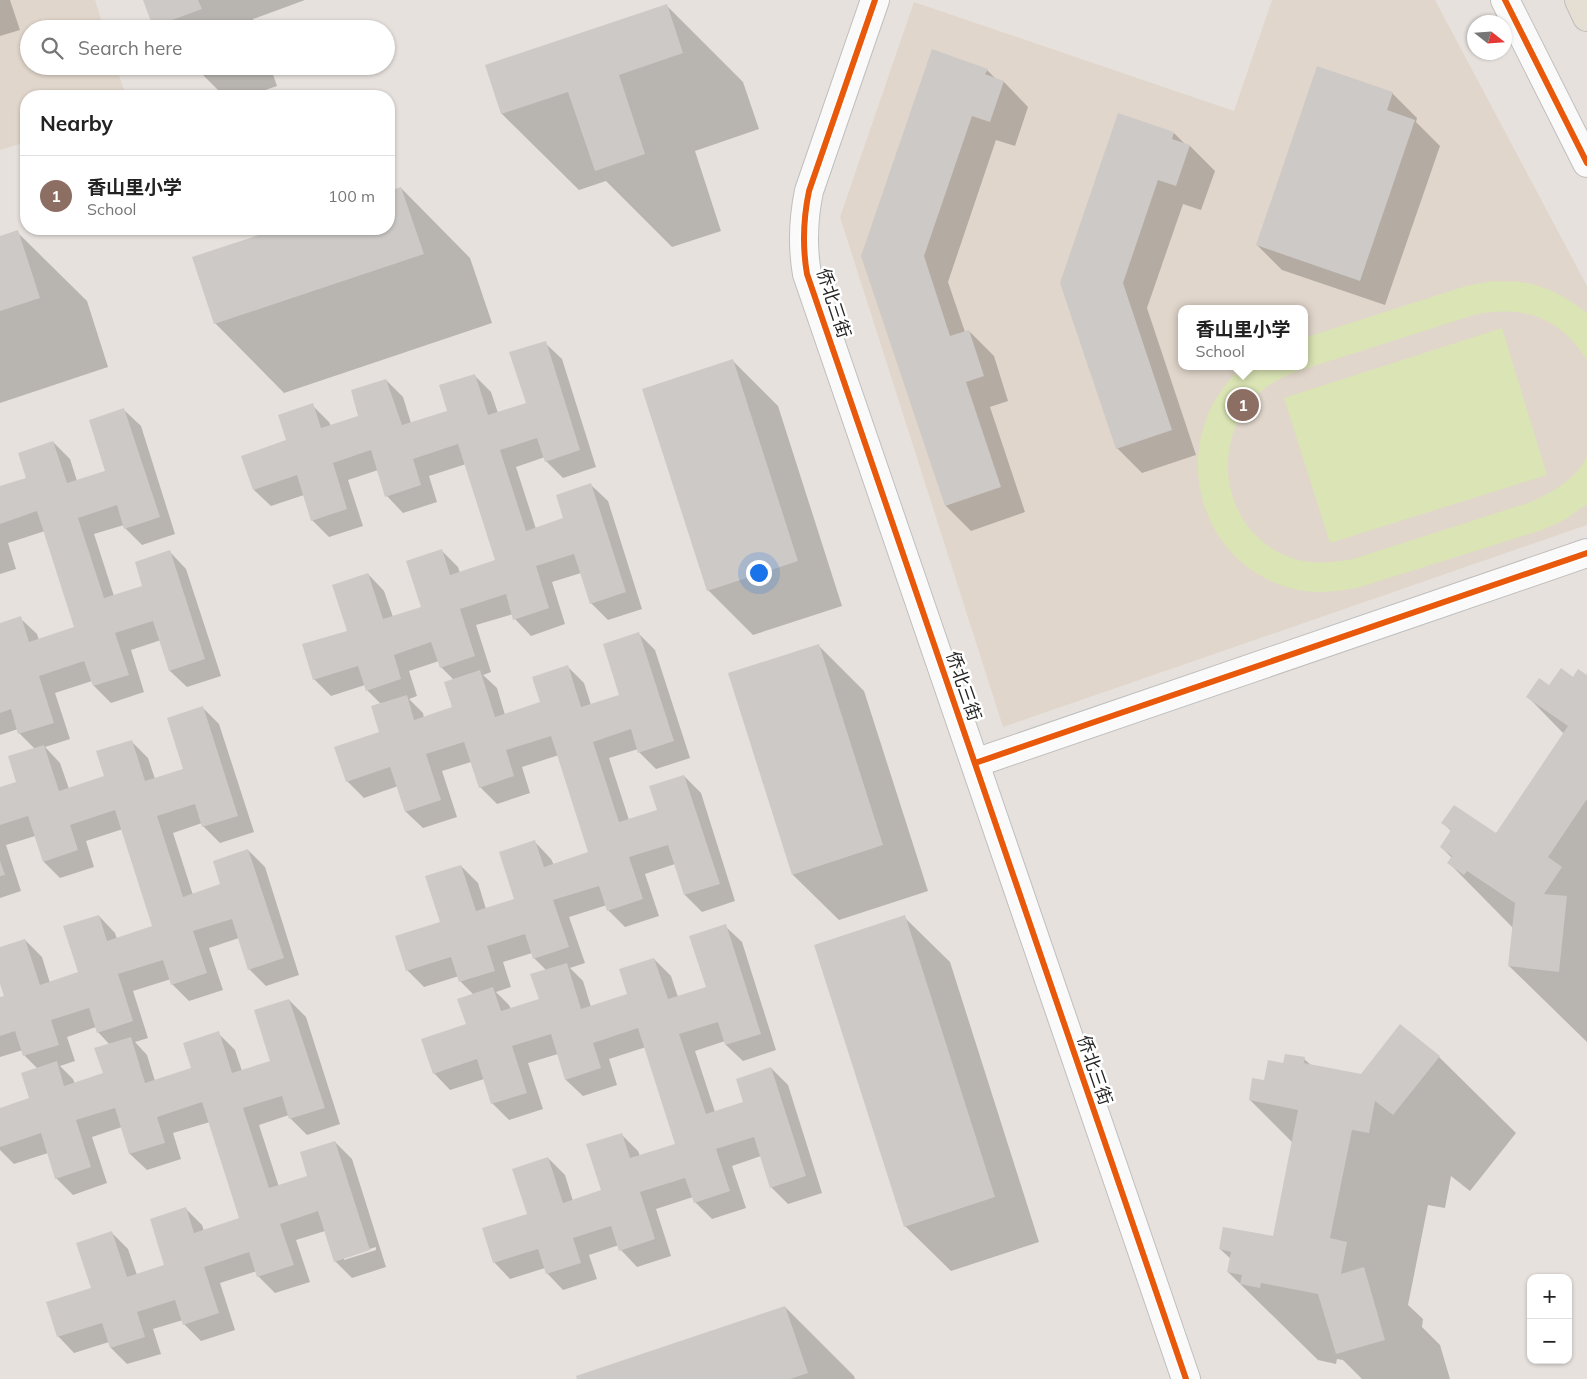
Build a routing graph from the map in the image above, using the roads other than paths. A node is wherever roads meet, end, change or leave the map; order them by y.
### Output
1 (875, 0) edge
2 (1505, 0) edge
3 (1579, 0) edge
4 (1587, 17) edge
5 (1587, 163) edge
6 (1587, 553) edge
7 (974, 763) junction
8 (1186, 1379) edge

1 - 7 street, 侨北三街
2 - 5 street
3 - 4 main road
6 - 7 street
7 - 8 street, 侨北三街

